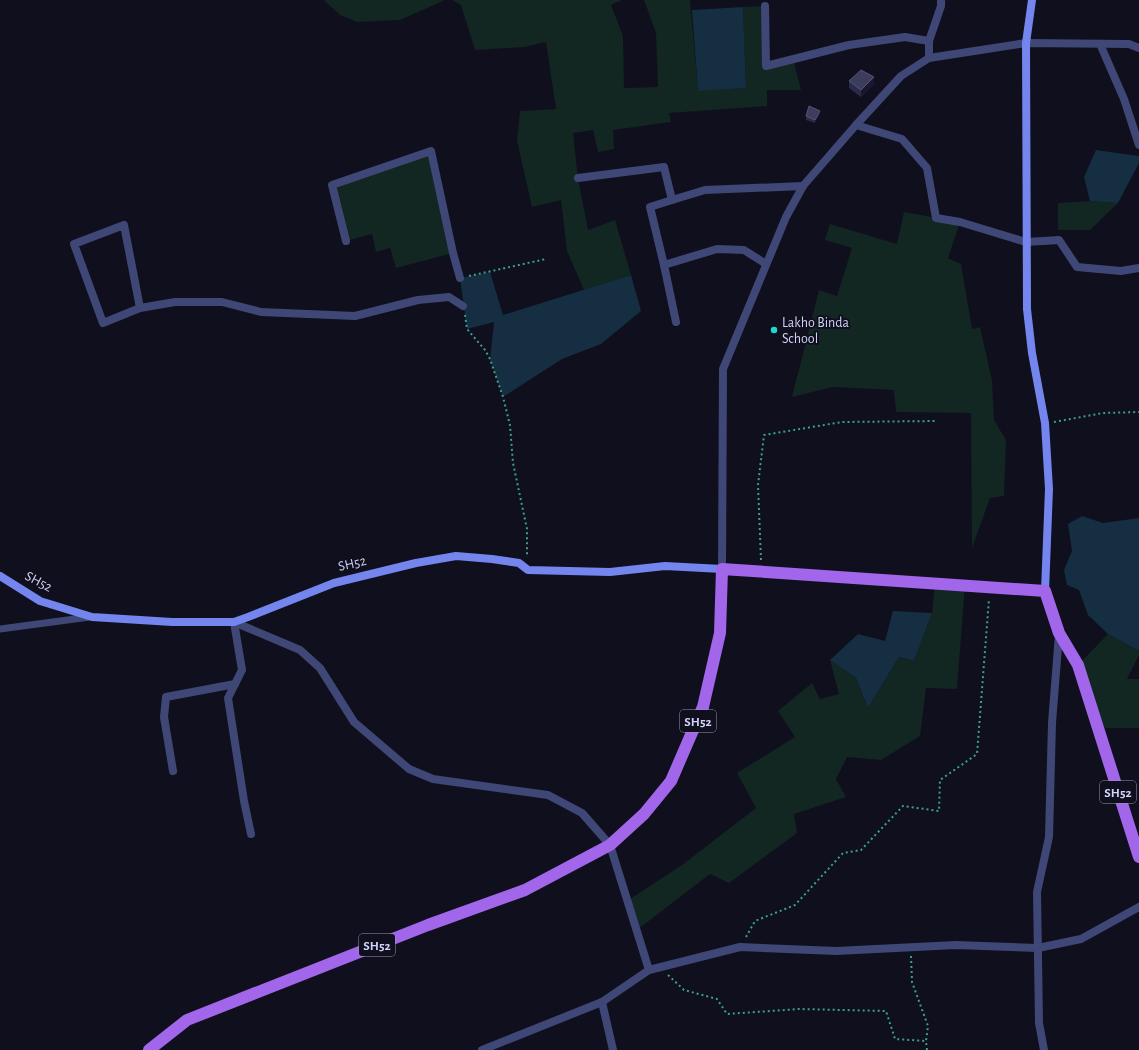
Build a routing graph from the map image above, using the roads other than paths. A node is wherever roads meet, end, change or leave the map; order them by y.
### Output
1 (941, 0) edge
2 (1032, 0) edge
3 (765, 6) dead end
4 (929, 41) junction
5 (1026, 43) junction
6 (1100, 44) junction
7 (1139, 48) edge
8 (929, 58) junction
9 (856, 125) junction
10 (1139, 145) edge
11 (578, 178) dead end
12 (803, 186) junction
13 (672, 200) junction
14 (346, 241) dead end
15 (1026, 242) junction
16 (766, 264) junction
17 (664, 265) junction
18 (1139, 268) edge
19 (460, 278) dead end
20 (464, 306) dead end
21 (140, 308) junction
22 (676, 322) dead end
23 (722, 569) junction
24 (0, 576) edge
25 (1045, 591) junction
26 (92, 617) junction
27 (234, 622) junction
28 (0, 629) edge
29 (1059, 633) junction
30 (235, 684) junction
31 (173, 771) dead end
32 (251, 834) dead end
33 (610, 845) junction
34 (1139, 857) edge
35 (1139, 907) edge
36 (1038, 948) junction
37 (649, 970) junction
38 (602, 1002) junction
39 (149, 1050) edge
40 (482, 1050) edge
41 (613, 1050) edge
42 (1044, 1050) edge

1 - 4 street
2 - 5 street
3 - 4 street
4 - 8 street
5 - 6 street
5 - 8 street
5 - 15 street
6 - 7 street
6 - 10 street
8 - 9 street
9 - 12 street
9 - 15 street
11 - 13 street
12 - 13 street
12 - 16 street
13 - 17 street
14 - 19 street
15 - 18 street
15 - 25 street
16 - 17 street
16 - 23 street
17 - 22 street
20 - 21 street
21 - 21 street
23 - 25 main road, SH52 / SH52
23 - 27 street, SH52 / SH52
23 - 33 main road, SH52 / SH52
24 - 26 street, SH52 / SH52
25 - 29 main road, SH52 / SH52
26 - 27 street, SH52 / SH52
26 - 28 lane
27 - 30 street
27 - 33 street
29 - 34 main road, SH52 / SH52
29 - 36 street
30 - 31 street
30 - 32 street
33 - 37 street
33 - 39 main road, SH52 / SH52
35 - 36 street
36 - 37 street
36 - 42 street
37 - 38 street
38 - 40 street
38 - 41 street

